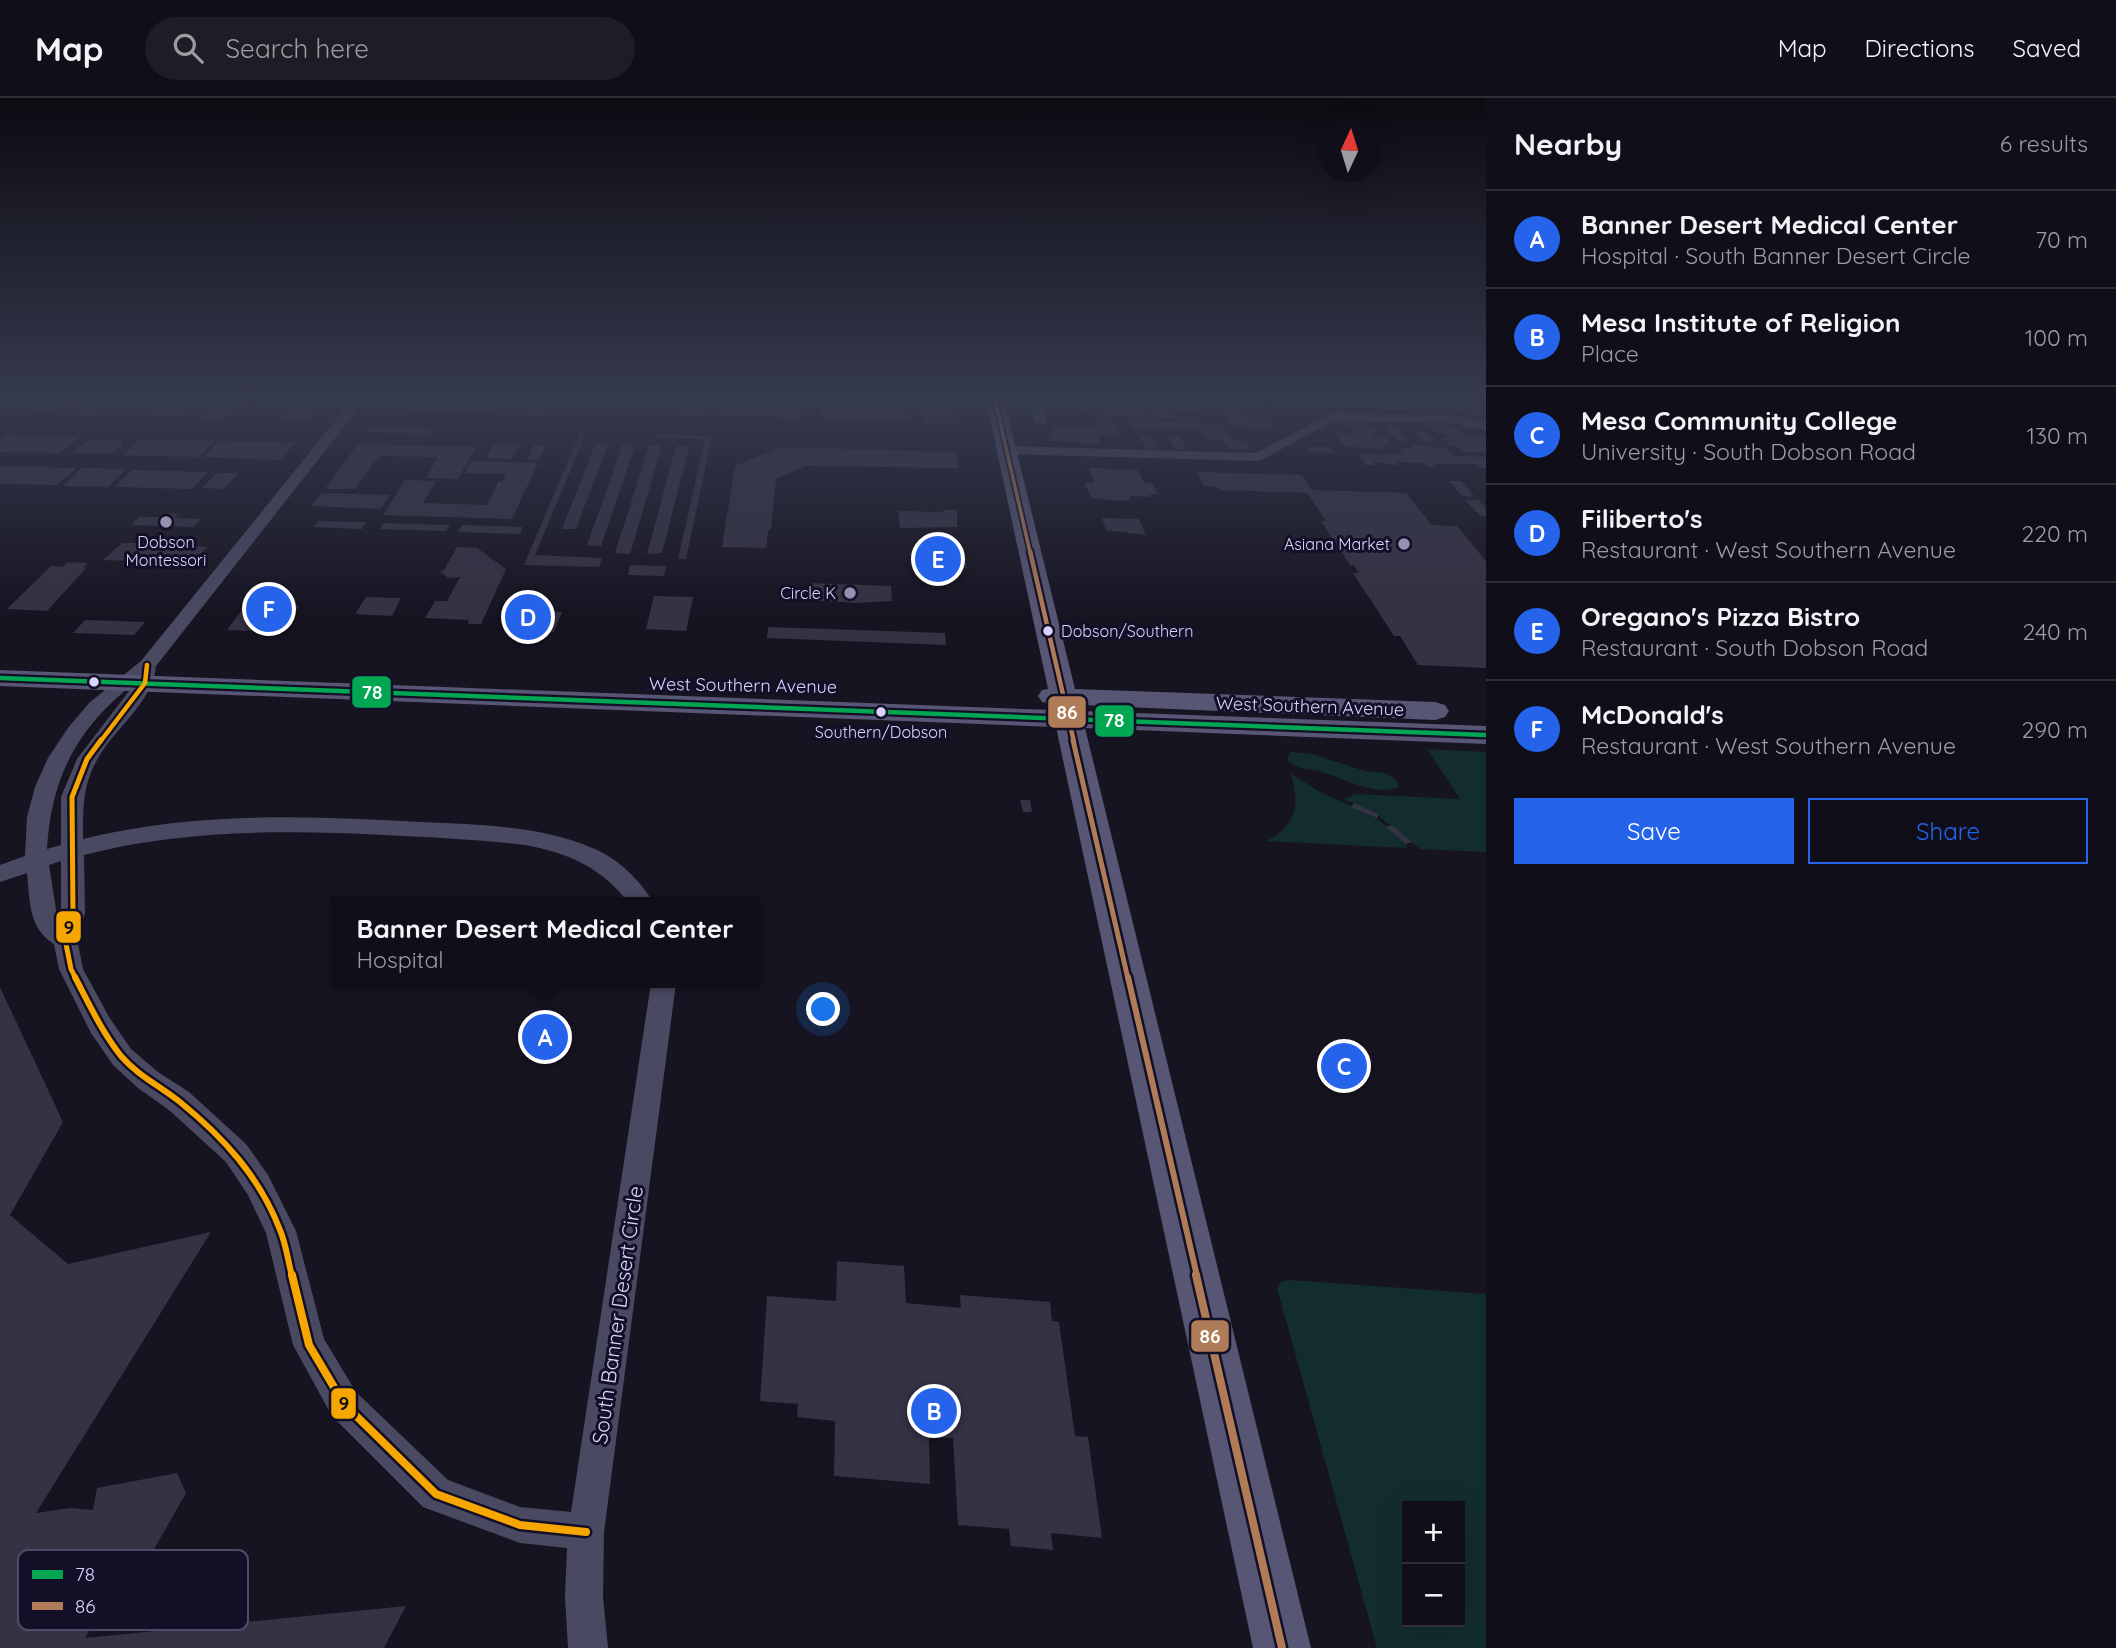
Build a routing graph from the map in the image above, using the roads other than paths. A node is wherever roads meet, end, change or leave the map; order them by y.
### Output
1 (301, 472) edge
2 (1012, 472) edge
3 (0, 659) edge
4 (138, 677) junction
5 (0, 678) edge
6 (694, 684) junction
7 (445, 686) junction
8 (547, 700) junction
9 (1066, 708) junction
10 (1481, 729) edge
11 (74, 849) junction
12 (35, 860) junction
13 (0, 874) edge
14 (637, 897) edge
15 (65, 939) junction
16 (663, 988) edge
17 (586, 1532) junction
18 (587, 1648) edge
19 (1282, 1648) edge

1 - 4 street
2 - 9 main road
3 - 4 main road, West Southern Avenue
4 - 5 main road, West Southern Avenue
4 - 7 main road, West Southern Avenue
4 - 11 street
4 - 12 street
6 - 7 main road, West Southern Avenue
6 - 8 main road
6 - 9 main road, West Southern Avenue
7 - 8 main road, West Southern Avenue
8 - 9 main road, West Southern Avenue
9 - 10 main road, West Southern Avenue
9 - 19 main road
11 - 12 street
11 - 14 street
11 - 15 street
12 - 13 street
12 - 15 street
15 - 17 street
16 - 17 street, South Banner Desert Circle
17 - 18 street, South Banner Desert Circle

